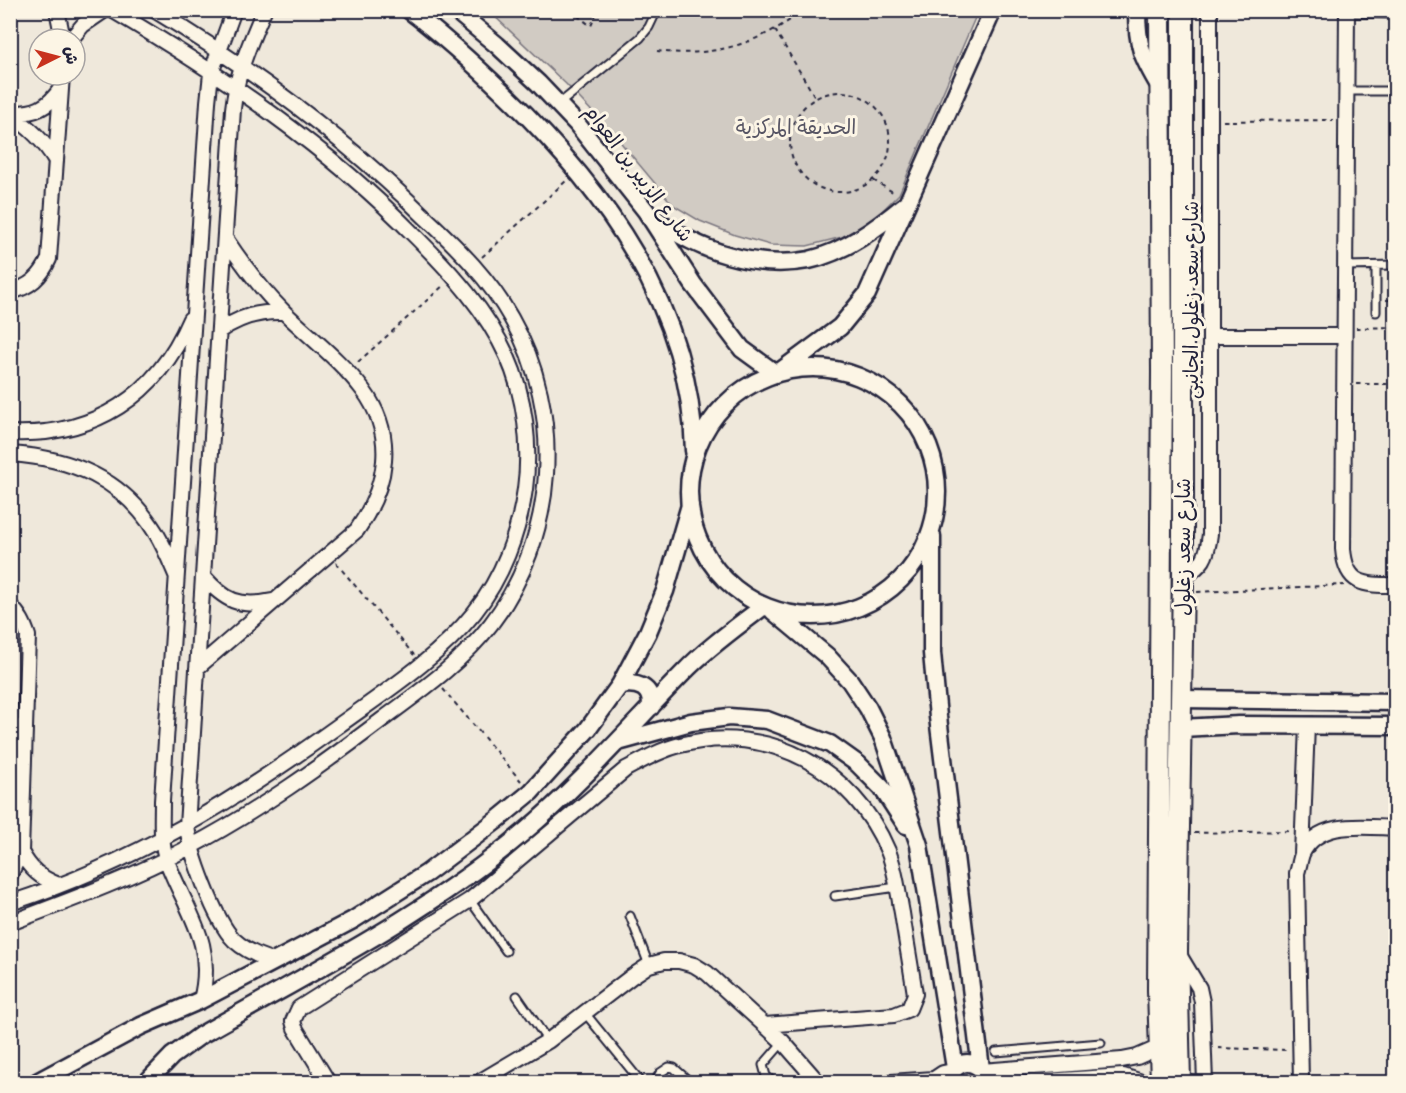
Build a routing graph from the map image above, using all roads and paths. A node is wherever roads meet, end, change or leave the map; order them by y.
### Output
1 (57, 10) edge
2 (105, 10) edge
3 (112, 10) edge
4 (154, 10) edge
5 (234, 10) edge
6 (264, 10) edge
7 (409, 10) edge
8 (455, 10) edge
9 (570, 10) edge
10 (598, 10) edge
11 (657, 10) edge
12 (804, 10) edge
13 (993, 10) edge
14 (1137, 10) edge
15 (1160, 10) edge
16 (1183, 10) edge
17 (1210, 10) edge
18 (1347, 12) edge
19 (1395, 14) edge
20 (61, 27) edge
21 (81, 27) edge
22 (775, 30) junction
23 (218, 50) junction
24 (657, 51) dead end
25 (240, 66) junction
26 (211, 73) junction
27 (59, 87) edge
28 (62, 87) edge
29 (235, 87) junction
30 (1160, 87) junction
31 (1346, 91) junction
32 (1395, 91) edge
33 (816, 98) junction
34 (559, 104) junction
35 (10, 113) edge
36 (1346, 120) junction
37 (1210, 122) junction
38 (56, 161) junction
39 (578, 171) junction
40 (873, 180) junction
41 (908, 202) junction
42 (646, 211) junction
43 (225, 238) junction
44 (473, 265) junction
45 (1395, 265) edge
46 (1345, 266) junction
47 (1376, 266) junction
48 (454, 277) junction
49 (10, 292) edge
50 (195, 309) junction
51 (284, 312) junction
52 (1376, 312) dead end
53 (1395, 327) edge
54 (219, 331) junction
55 (1344, 332) junction
56 (1210, 336) junction
57 (527, 350) junction
58 (508, 359) junction
59 (347, 372) junction
60 (1162, 372) junction
61 (778, 373) junction
62 (1183, 373) junction
63 (1344, 384) junction
64 (1395, 384) edge
65 (10, 433) edge
66 (10, 454) edge
67 (694, 458) junction
68 (690, 505) junction
69 (182, 506) junction
70 (207, 508) junction
71 (932, 527) junction
72 (330, 555) junction
73 (203, 576) junction
74 (177, 577) junction
75 (1183, 585) junction
76 (1365, 585) junction
77 (1395, 585) edge
78 (274, 600) junction
79 (10, 606) edge
80 (767, 607) junction
81 (422, 664) junction
82 (197, 668) junction
83 (436, 680) junction
84 (620, 685) junction
85 (1181, 699) junction
86 (1239, 700) junction
87 (1395, 702) edge
88 (651, 707) junction
89 (25, 723) junction
90 (1239, 725) junction
91 (1307, 725) junction
92 (1395, 726) edge
93 (1181, 728) junction
94 (10, 737) edge
95 (618, 742) junction
96 (531, 792) junction
97 (10, 799) edge
98 (21, 823) junction
99 (187, 826) junction
100 (1395, 828) edge
101 (1303, 831) junction
102 (1179, 833) junction
103 (162, 839) junction
104 (919, 844) junction
105 (191, 846) junction
106 (21, 852) junction
107 (1302, 854) junction
108 (166, 859) junction
109 (10, 875) edge
110 (59, 885) junction
111 (897, 887) junction
112 (835, 896) dead end
113 (470, 900) junction
114 (10, 903) edge
115 (630, 916) dead end
116 (10, 922) edge
117 (506, 951) dead end
118 (1178, 951) junction
119 (275, 961) junction
120 (649, 965) junction
121 (517, 996) dead end
122 (201, 1000) junction
123 (585, 1013) junction
124 (765, 1025) junction
125 (548, 1041) junction
126 (783, 1042) junction
127 (1101, 1043) dead end
128 (1160, 1047) junction
129 (1203, 1048) junction
130 (1032, 1050) junction
131 (1300, 1050) junction
132 (996, 1052) dead end
133 (1122, 1060) junction
134 (1033, 1068) junction
135 (983, 1074) edge
136 (947, 1076) edge
137 (1123, 1076) junction
138 (37, 1083) edge
139 (147, 1083) edge
140 (328, 1083) edge
141 (479, 1083) edge
142 (641, 1083) edge
143 (655, 1083) edge
144 (690, 1083) edge
145 (773, 1083) edge
146 (818, 1083) edge
147 (891, 1083) edge
148 (1031, 1083) edge
149 (1142, 1083) edge
150 (1161, 1083) edge
151 (1180, 1083) edge
152 (1205, 1083) edge
153 (1301, 1083) edge

1 - 20 street
2 - 21 street
3 - 26 street
4 - 23 street
5 - 23 street
6 - 25 street
7 - 39 street
8 - 34 street, شارع الزبير بن العوام
9 - 10 path
11 - 34 lane
12 - 22 path
13 - 41 street
14 - 30 street
15 - 30 main road, شارع سعد زغلول
16 - 62 main road, شارع سعد زغلول
17 - 37 street, شارع سعد زغلول الجانبى
18 - 19 lane
18 - 31 street
22 - 24 path
22 - 33 path
23 - 25 street
23 - 26 street
25 - 29 street
25 - 44 street
26 - 29 street
26 - 50 street
27 - 35 street
28 - 38 street
29 - 43 street
29 - 48 street
30 - 60 main road, شارع سعد زغلول
31 - 32 lane
31 - 36 street
33 - 40 path
33 - 40 path
34 - 42 street, شارع الزبير بن العوام
35 - 38 street
36 - 37 path
36 - 46 street
37 - 56 street, شارع سعد زغلول الجانبى
38 - 49 street
39 - 44 path
39 - 67 street
40 - 41 path
41 - 42 street
41 - 61 street
42 - 61 street, شارع الزبير بن العوام
43 - 51 street
43 - 54 street
44 - 57 street
45 - 47 lane
46 - 47 lane
46 - 55 street
47 - 52 lane
48 - 58 street
48 - 59 path
50 - 65 street
50 - 69 street
51 - 54 street
51 - 59 street
53 - 55 path
54 - 70 street
55 - 56 street
55 - 63 street
56 - 75 street, شارع سعد زغلول الجانبى
57 - 58 street
57 - 83 street
58 - 81 street
59 - 72 street
60 - 62 main road
60 - 128 main road, شارع سعد زغلول
61 - 67 street
61 - 71 street
62 - 75 main road, شارع سعد زغلول
63 - 64 path
63 - 76 street
66 - 74 street
67 - 68 street
68 - 80 street
68 - 84 street
69 - 70 street
69 - 74 street
70 - 73 street
71 - 80 street
71 - 135 street
72 - 78 street
72 - 81 path
73 - 78 street
73 - 82 street
74 - 103 street
75 - 76 path
75 - 85 main road, شارع سعد زغلول
76 - 77 street
78 - 82 street
79 - 89 street
80 - 88 street
80 - 104 street
81 - 83 street
81 - 99 street
82 - 99 street
83 - 96 path
83 - 105 street
84 - 88 street
84 - 96 street
85 - 86 street
85 - 93 main road, شارع سعد زغلول
86 - 87 street
86 - 90 street
88 - 95 street
89 - 94 street
89 - 98 street
90 - 91 street
90 - 93 street
91 - 92 street
91 - 101 street
93 - 102 main road, شارع سعد زغلول
95 - 104 street
95 - 139 street
96 - 119 street
97 - 98 street
98 - 106 street
99 - 103 street
99 - 105 street
100 - 107 street
101 - 102 path
101 - 107 street
102 - 118 main road, شارع سعد زغلول
103 - 108 street
103 - 110 street
104 - 136 street
105 - 108 street
105 - 119 street
106 - 109 street
106 - 110 street
107 - 131 street
108 - 116 street
108 - 122 street
110 - 114 street
111 - 112 lane
111 - 113 street
111 - 124 street
113 - 117 lane
113 - 140 street
115 - 120 lane
118 - 129 street
118 - 151 main road, شارع سعد زغلول
119 - 122 street
120 - 123 street
120 - 124 street
121 - 125 lane
122 - 138 street
123 - 125 street
123 - 142 lane
124 - 126 street
125 - 141 street
126 - 145 lane
126 - 146 street
127 - 130 lane
128 - 133 street
128 - 150 main road, شارع سعد زغلول
129 - 131 path
129 - 152 street
130 - 132 lane
130 - 134 lane
131 - 153 street
133 - 134 street
133 - 137 street
134 - 135 street
135 - 136 street
136 - 147 street
137 - 148 street
137 - 149 street
143 - 144 lane

